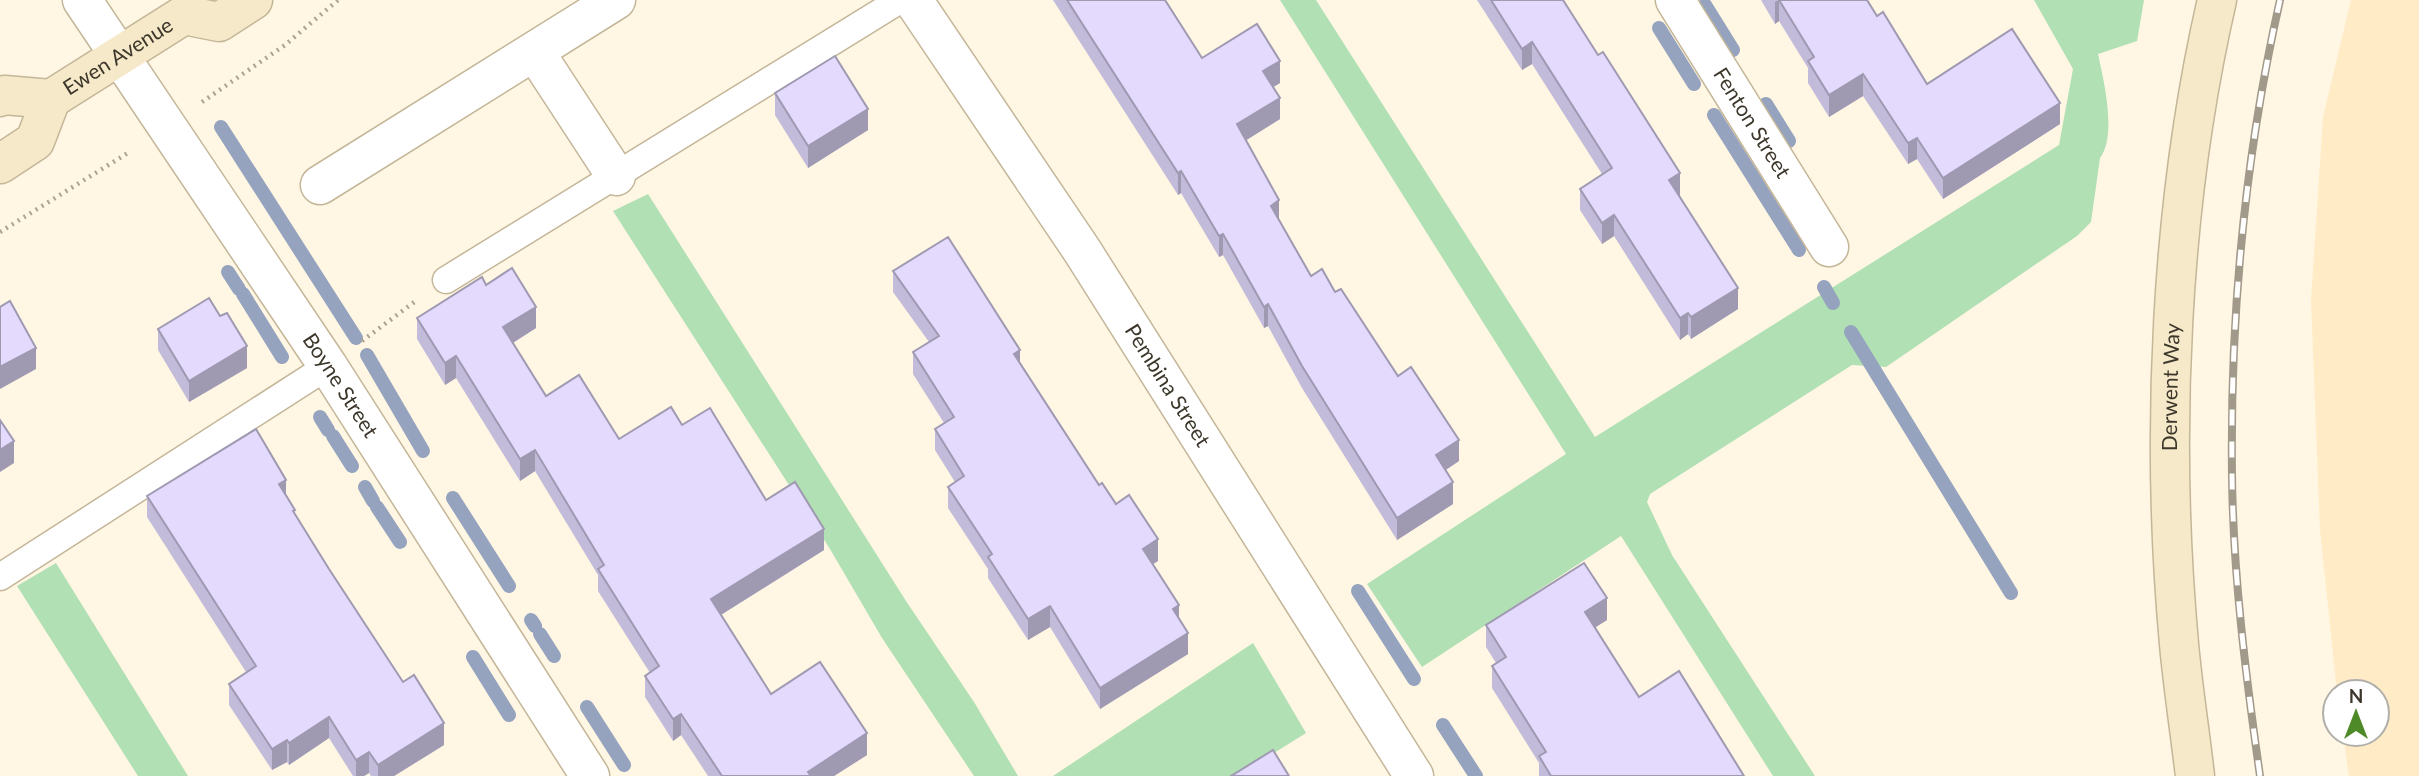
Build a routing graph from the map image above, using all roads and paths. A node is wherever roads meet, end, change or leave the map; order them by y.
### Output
1 (82, 0) edge
2 (253, 0) edge
3 (338, 0) edge
4 (616, 0) edge
5 (901, 0) edge
6 (914, 0) edge
7 (1675, 0) edge
8 (2217, 0) edge
9 (186, 8) edge
10 (535, 52) junction
11 (119, 56) junction
12 (0, 97) edge
13 (51, 99) junction
14 (191, 110) dead end
15 (140, 145) dead end
16 (0, 164) edge
17 (616, 176) junction
18 (320, 185) dead end
19 (0, 232) edge
20 (1829, 247) dead end
21 (446, 280) joint
22 (328, 366) junction
23 (0, 577) edge
24 (590, 776) edge
25 (1414, 776) edge
26 (2195, 776) edge

1 - 11 street, Boyne Street
2 - 9 main road, Ewen Avenue
3 - 14 path
4 - 10 street
5 - 17 lane
6 - 25 street, Pembina Street
7 - 20 street, Fenton Street
8 - 26 main road, Derwent Way
9 - 11 main road, Ewen Avenue
10 - 17 street
10 - 18 street
11 - 13 main road, Ewen Avenue
11 - 22 street, Boyne Street
12 - 13 main road, Ewen Avenue
13 - 16 main road, Ewen Avenue
15 - 19 path
17 - 21 lane
21 - 22 path
22 - 23 lane
22 - 24 street, Boyne Street

